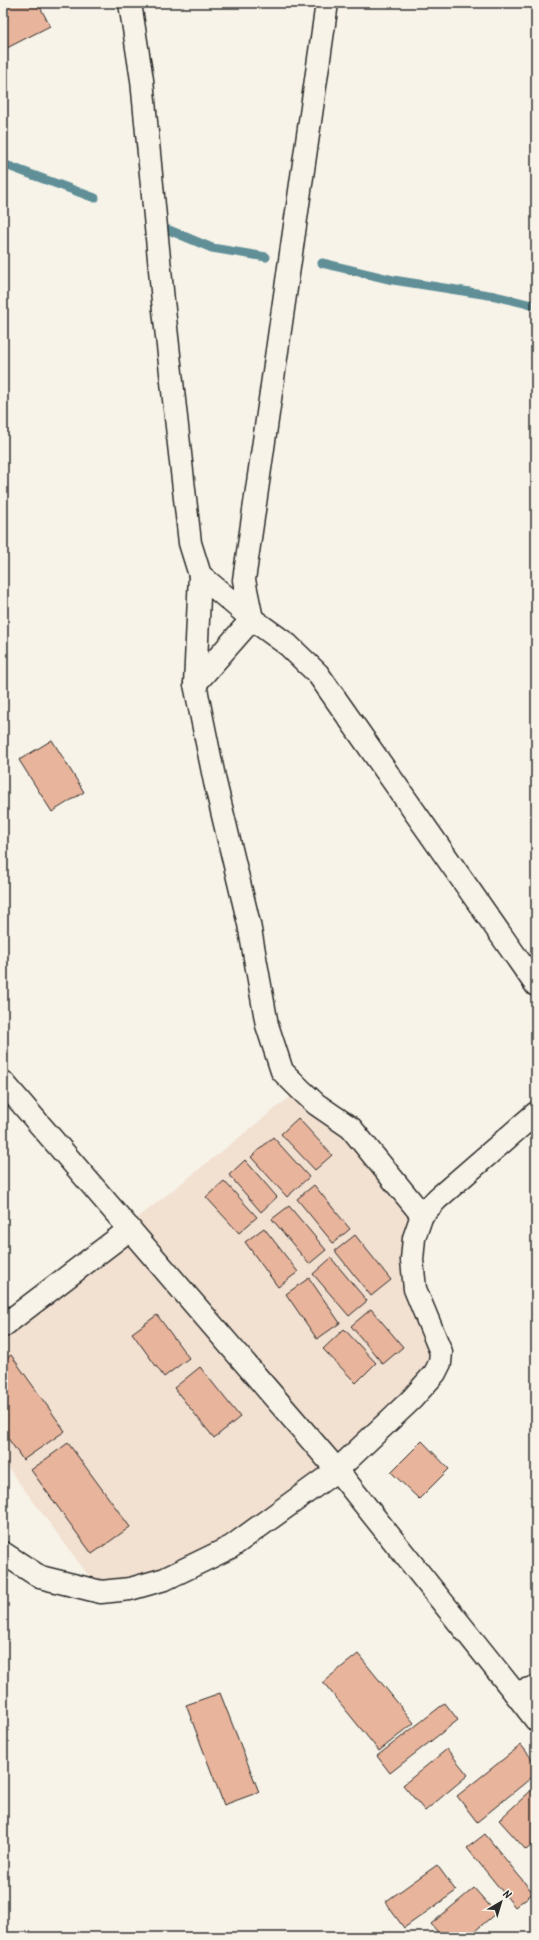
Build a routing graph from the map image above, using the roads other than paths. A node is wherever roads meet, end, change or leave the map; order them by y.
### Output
1 (130, 3) edge
2 (327, 3) edge
3 (200, 575) junction
4 (252, 618) junction
5 (195, 684) junction
6 (536, 986) edge
7 (3, 1082) edge
8 (536, 1113) edge
9 (422, 1215) junction
10 (130, 1229) junction
11 (3, 1326) edge
12 (337, 1470) junction
13 (3, 1553) edge
14 (536, 1687) edge
15 (515, 1693) junction
16 (536, 1720) edge

1 - 3 street
2 - 4 street
3 - 4 street
3 - 5 street
4 - 5 street
4 - 6 street
5 - 9 street
7 - 10 street
8 - 9 street
9 - 12 street
10 - 11 street
10 - 12 street
12 - 13 street
12 - 15 street
14 - 15 street
15 - 16 street

